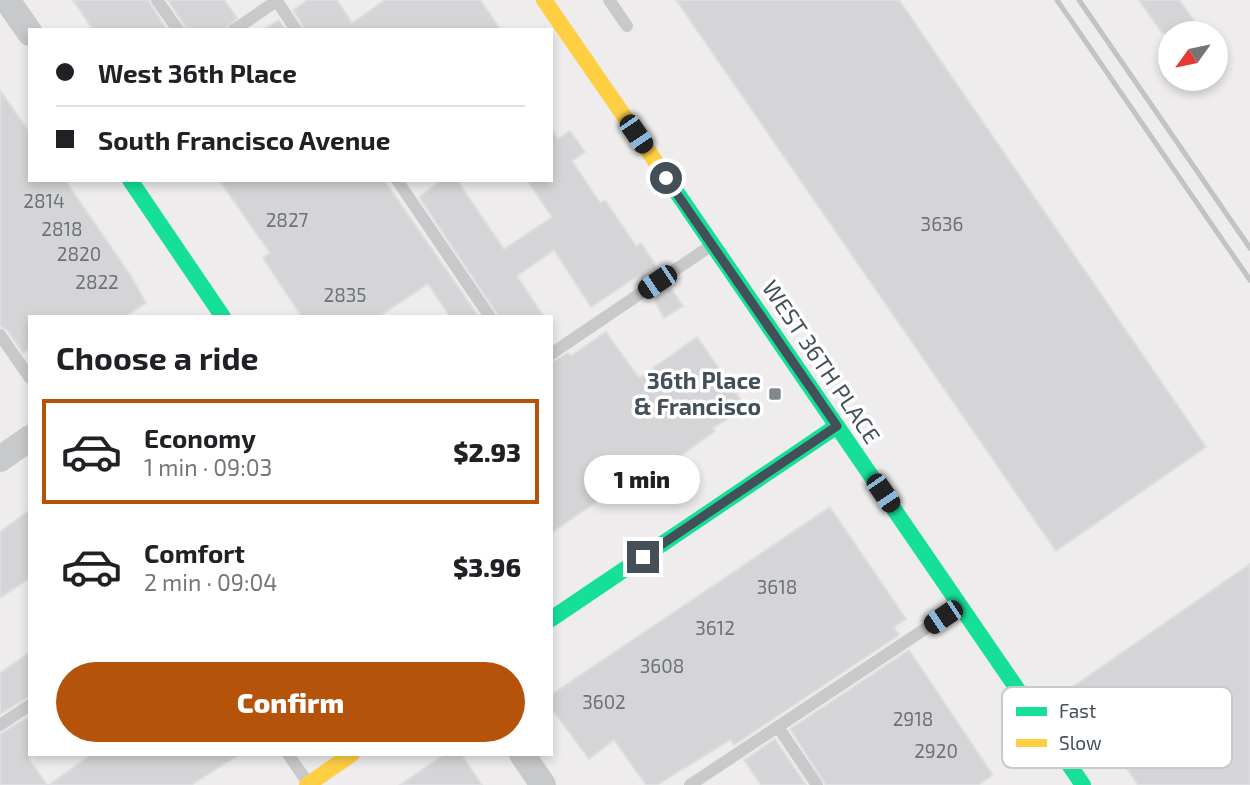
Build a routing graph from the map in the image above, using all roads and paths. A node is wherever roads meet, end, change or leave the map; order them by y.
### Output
1 (7, 0) edge
2 (157, 0) edge
3 (544, 0) edge
4 (609, 0) edge
5 (277, 1) edge
6 (627, 26) dead end
7 (177, 28) edge
8 (237, 28) edge
9 (295, 28) edge
10 (28, 30) edge
11 (131, 182) edge
12 (398, 182) edge
13 (712, 245) junction
14 (216, 314) edge
15 (489, 315) edge
16 (0, 335) edge
17 (553, 353) edge
18 (28, 375) edge
19 (837, 426) junction
20 (28, 439) edge
21 (0, 458) edge
22 (960, 606) junction
23 (553, 618) edge
24 (1016, 687) edge
25 (28, 706) edge
26 (0, 725) edge
27 (778, 727) junction
28 (289, 756) edge
29 (349, 756) edge
30 (523, 756) edge
31 (1071, 768) edge
32 (308, 785) edge
33 (543, 785) edge
34 (690, 785) edge
35 (817, 785) edge
36 (1083, 785) edge

1 - 10 street
2 - 7 lane
3 - 13 street, WEST 36TH PLACE
4 - 6 lane
5 - 8 lane
5 - 9 lane
11 - 14 street
12 - 15 lane
13 - 17 lane
13 - 19 street, WEST 36TH PLACE
16 - 18 lane
19 - 22 street, WEST 36TH PLACE
19 - 23 street
20 - 21 street
22 - 24 street, WEST 36TH PLACE
22 - 27 lane
25 - 26 lane
27 - 34 lane
27 - 35 lane
28 - 32 lane
29 - 32 street
30 - 33 street
31 - 36 street, WEST 36TH PLACE

